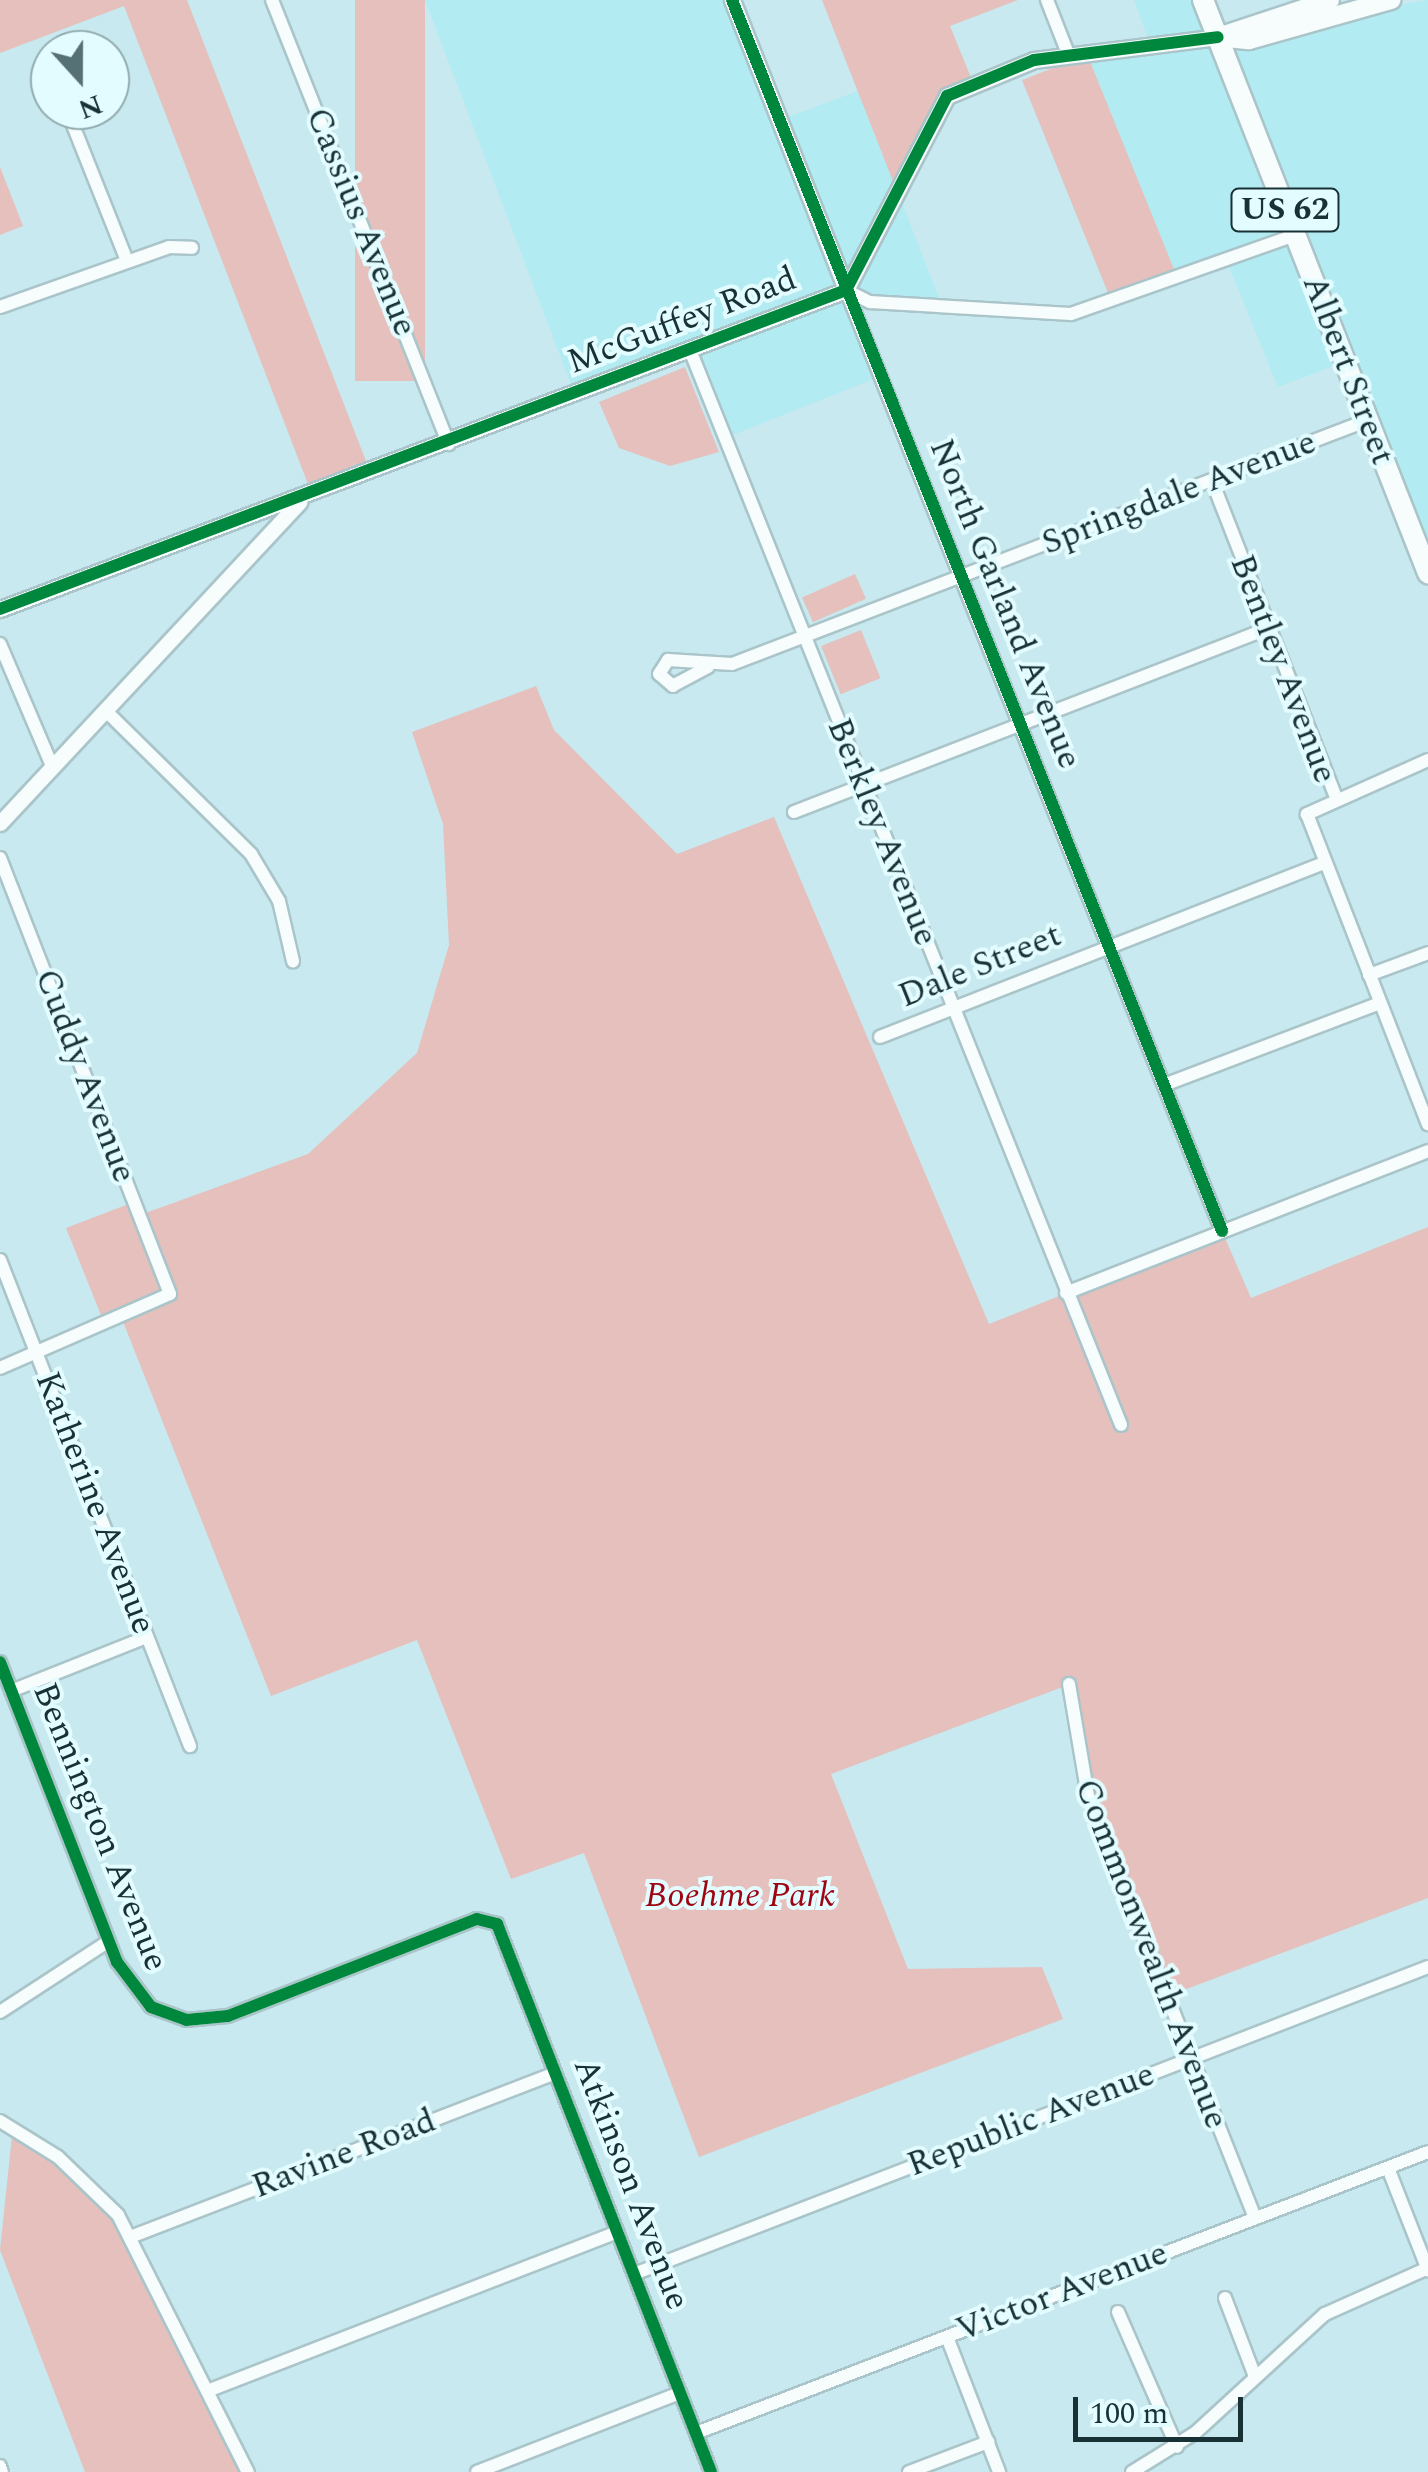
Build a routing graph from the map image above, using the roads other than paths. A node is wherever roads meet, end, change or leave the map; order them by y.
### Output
1 (272, 0) edge
2 (732, 0) edge
3 (1046, 0) edge
4 (1203, 0) edge
5 (1330, 0) edge
6 (1391, 0) edge
7 (1218, 37) junction
8 (1068, 56) junction
9 (75, 130) edge
10 (1295, 235) junction
11 (192, 248) dead end
12 (127, 262) junction
13 (846, 290) junction
14 (0, 307) edge
15 (690, 350) junction
16 (1368, 420) junction
17 (450, 444) junction
18 (1212, 481) junction
19 (300, 502) junction
20 (1428, 573) edge
21 (961, 576) junction
22 (0, 609) edge
23 (1268, 628) junction
24 (804, 636) junction
25 (0, 644) edge
26 (708, 667) dead end
27 (107, 712) junction
28 (1020, 724) junction
29 (1428, 760) edge
30 (53, 768) junction
31 (863, 784) junction
32 (1335, 795) junction
33 (794, 812) dead end
34 (0, 823) edge
35 (0, 858) edge
36 (1325, 863) junction
37 (1109, 947) junction
38 (1428, 953) edge
39 (293, 961) dead end
40 (1369, 976) junction
41 (1380, 1003) junction
42 (953, 1009) junction
43 (880, 1038) dead end
44 (1164, 1085) junction
45 (1428, 1124) edge
46 (1428, 1151) edge
47 (1222, 1231) junction
48 (0, 1260) edge
49 (1066, 1293) junction
50 (36, 1353) junction
51 (0, 1368) edge
52 (1120, 1425) dead end
53 (146, 1637) junction
54 (0, 1662) edge
55 (1069, 1684) dead end
56 (11, 1691) junction
57 (190, 1746) dead end
58 (491, 1919) joint
59 (109, 1942) junction
60 (1428, 1967) edge
61 (0, 2012) edge
62 (1192, 2058) junction
63 (555, 2072) junction
64 (0, 2121) edge
65 (1428, 2152) edge
66 (1388, 2168) junction
67 (1255, 2218) junction
68 (618, 2232) junction
69 (132, 2236) junction
70 (1428, 2268) edge
71 (634, 2274) junction
72 (1224, 2298) dead end
73 (1118, 2312) dead end
74 (947, 2337) junction
75 (1254, 2374) junction
76 (210, 2390) junction
77 (680, 2393) junction
78 (696, 2433) junction
79 (988, 2442) junction
80 (1177, 2448) junction
81 (1149, 2468) edge
82 (248, 2472) edge
83 (477, 2472) edge
84 (712, 2472) edge
85 (909, 2472) edge
86 (1000, 2472) edge
87 (1132, 2472) edge

1 - 17 street, Cassius Avenue
2 - 13 street, North Garland Avenue
3 - 8 street
4 - 7 main road, Albert Street / US 62
5 - 7 main road, McGuffey Road
6 - 7 main road, McGuffey Road
7 - 8 street, McGuffey Road
7 - 10 main road, Albert Street / US 62
8 - 13 street, McGuffey Road
9 - 12 street
10 - 13 street
10 - 16 main road, Albert Street / US 62
11 - 12 street
12 - 14 street
13 - 15 street, McGuffey Road
13 - 21 street, North Garland Avenue
15 - 17 street, McGuffey Road
15 - 24 street, Berkley Avenue
16 - 18 street, Springdale Avenue
16 - 20 main road, Albert Street / US 62
17 - 19 street, McGuffey Road
18 - 21 street, Springdale Avenue
18 - 23 street, Bentley Avenue
19 - 22 street
19 - 27 street, McGuffey Road
21 - 24 street, Springdale Avenue
21 - 28 street, North Garland Avenue
23 - 28 street
23 - 32 street, Bentley Avenue
24 - 26 street, Springdale Avenue
24 - 31 street, Berkley Avenue
25 - 30 street
27 - 30 street, McGuffey Road
27 - 39 street
28 - 31 street
28 - 37 street, North Garland Avenue
29 - 32 street
30 - 34 street, McGuffey Road
31 - 33 street
31 - 42 street, Berkley Avenue
32 - 36 street, Bentley Avenue
35 - 50 street, Cuddy Avenue
36 - 37 street, Dale Street
36 - 40 street, Bentley Avenue
37 - 42 street, Dale Street
37 - 44 street, North Garland Avenue
38 - 40 street
40 - 41 street, Bentley Avenue
41 - 44 street
41 - 45 street, Bentley Avenue
42 - 43 street, Dale Street
42 - 49 street, Berkley Avenue
44 - 47 street, North Garland Avenue
46 - 47 street
47 - 49 street
48 - 50 street, Katherine Avenue
49 - 52 street, Berkley Avenue
50 - 51 street
50 - 53 street, Katherine Avenue
53 - 56 street
53 - 57 street, Katherine Avenue
54 - 56 street, Bennington Avenue
55 - 62 street, Commonwealth Avenue
56 - 59 street, Bennington Avenue
58 - 59 street, Bennington Avenue
58 - 63 street, Atkinson Avenue
59 - 61 street
60 - 62 street, Republic Avenue
62 - 67 street, Commonwealth Avenue
62 - 71 street, Republic Avenue
63 - 68 street, Atkinson Avenue
63 - 69 street, Ravine Road
64 - 69 street
65 - 66 street, Victor Avenue
66 - 67 street, Victor Avenue
66 - 70 street
67 - 74 street, Victor Avenue
68 - 71 street, Atkinson Avenue
68 - 76 street
69 - 76 street
70 - 75 street
71 - 77 street, Atkinson Avenue
72 - 75 street
73 - 80 street
74 - 78 street, Victor Avenue
74 - 79 street
75 - 80 street
76 - 82 street
77 - 78 street, Atkinson Avenue
77 - 83 street
78 - 84 street, Atkinson Avenue
79 - 85 street
79 - 86 street
80 - 81 street
81 - 87 street

